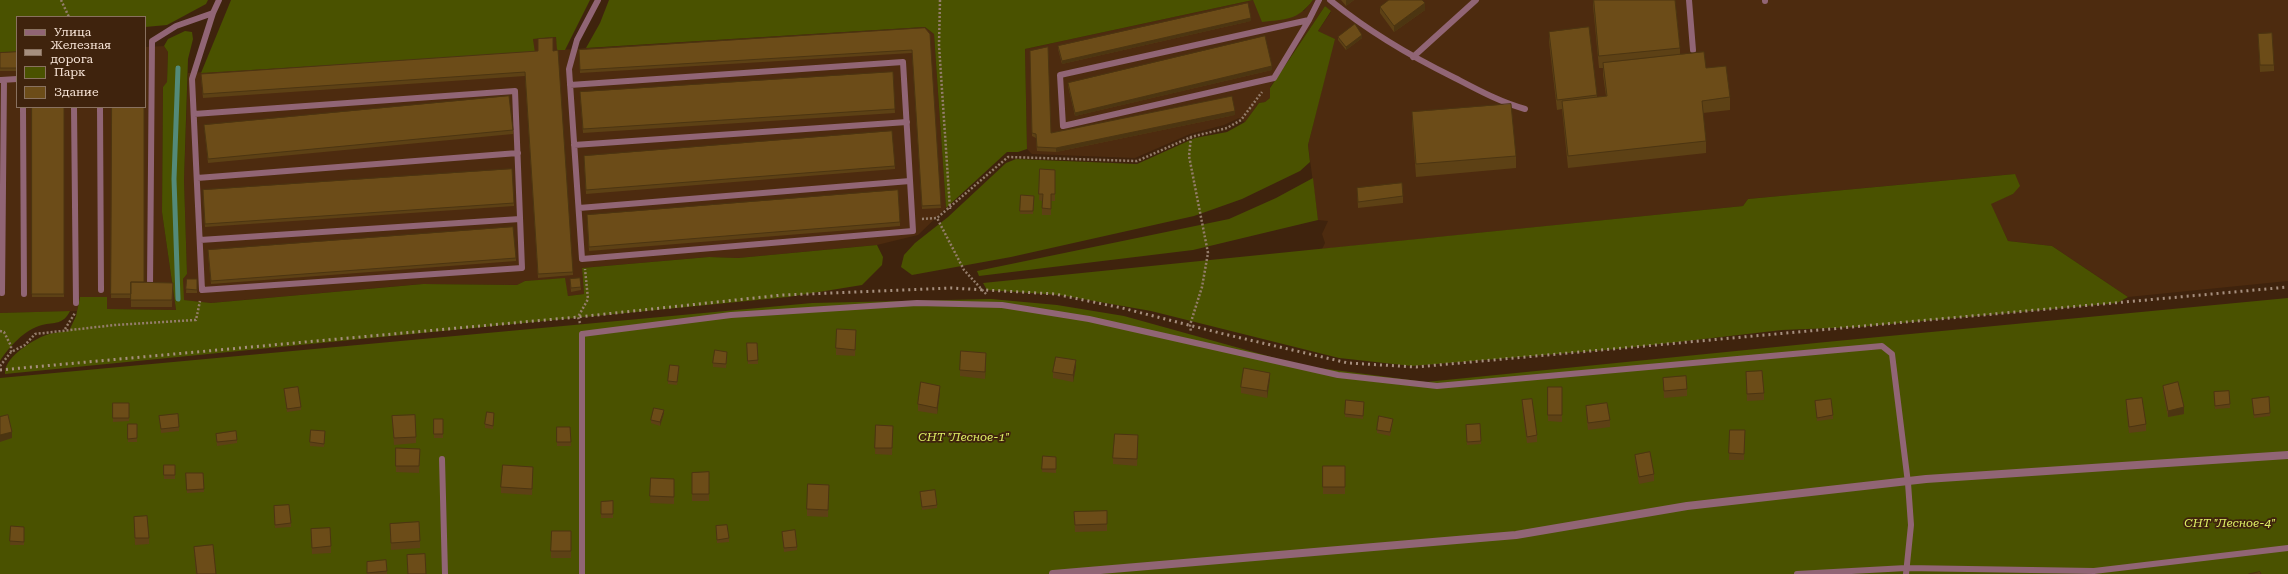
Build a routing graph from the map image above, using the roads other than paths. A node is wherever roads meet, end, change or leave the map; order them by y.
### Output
1 (219, 0) edge
2 (598, 0) edge
3 (1319, 0) edge
4 (1330, 0) edge
5 (1476, 0) edge
6 (1688, 0) edge
7 (213, 13) junction
8 (1309, 20) junction
9 (146, 40) edge
10 (152, 41) junction
11 (1693, 50) dead end
12 (1413, 57) junction
13 (2, 80) edge
14 (16, 80) edge
15 (570, 85) junction
16 (23, 108) edge
17 (74, 108) edge
18 (100, 108) edge
19 (1525, 109) dead end
20 (194, 114) junction
21 (907, 122) junction
22 (574, 145) junction
23 (518, 153) junction
24 (197, 178) junction
25 (910, 181) junction
26 (579, 208) junction
27 (520, 218) junction
28 (200, 240) junction
29 (150, 286) edge
30 (101, 290) dead end
31 (2, 293) dead end
32 (24, 294) dead end
33 (76, 303) road end
34 (2288, 455) edge
35 (442, 459) dead end
36 (1908, 482) junction
37 (2288, 548) edge
38 (1906, 571) edge
39 (445, 574) edge
40 (582, 574) edge
41 (1052, 574) edge
42 (1797, 574) edge

1 - 7 lane
2 - 15 lane
3 - 8 lane
4 - 12 lane
5 - 12 lane
6 - 11 lane
7 - 10 lane
7 - 20 lane
8 - 8 lane
9 - 10 lane
10 - 29 lane
12 - 19 lane
13 - 14 lane
13 - 31 lane
15 - 21 lane
15 - 22 lane
16 - 32 lane
17 - 33 lane
18 - 30 lane
20 - 23 lane
20 - 24 lane
21 - 22 lane
21 - 25 lane
22 - 26 lane
23 - 24 lane
23 - 27 lane
24 - 28 lane
25 - 26 lane
25 - 26 lane
27 - 28 lane
27 - 28 lane
34 - 36 street
35 - 39 lane
36 - 38 lane
36 - 40 lane
36 - 41 street
37 - 38 lane
38 - 42 lane

